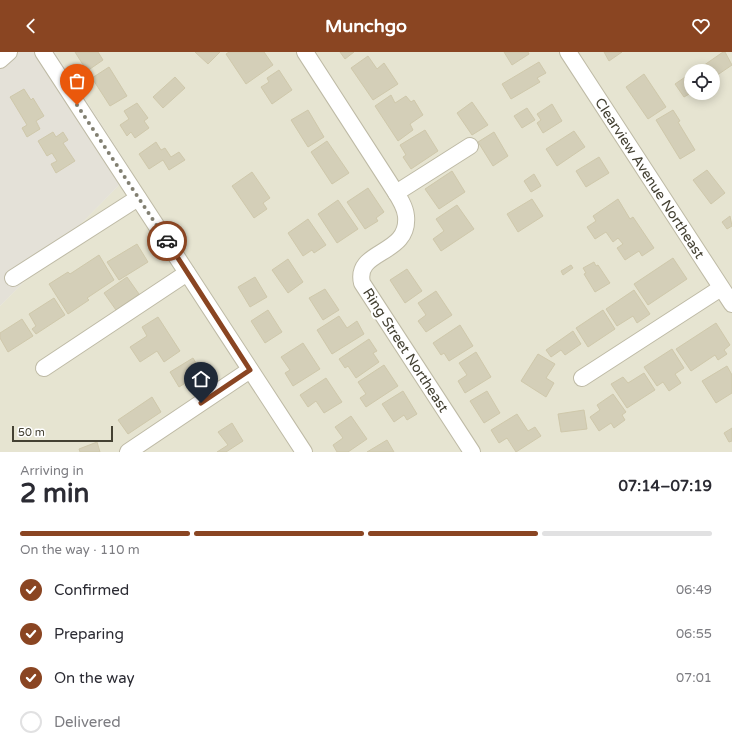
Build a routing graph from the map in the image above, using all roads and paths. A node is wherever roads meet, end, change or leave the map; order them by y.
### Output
1 (9, 52) edge
2 (43, 52) edge
3 (305, 52) edge
4 (568, 52) edge
5 (0, 60) edge
6 (470, 146) dead end
7 (396, 193) junction
8 (138, 198) junction
9 (187, 273) junction
10 (13, 278) dead end
11 (721, 288) junction
12 (732, 304) edge
13 (44, 368) dead end
14 (250, 370) junction
15 (582, 378) dead end
16 (128, 452) edge
17 (304, 452) edge
18 (472, 452) edge

1 - 5 street
2 - 8 street
3 - 7 street, Ring Street Northeast
4 - 11 street, Clearview Avenue Northeast
6 - 7 street
7 - 18 street, Ring Street Northeast
8 - 9 street
8 - 10 street
9 - 13 street
9 - 14 street
11 - 12 street, Clearview Avenue Northeast
11 - 15 street
14 - 16 street
14 - 17 street

